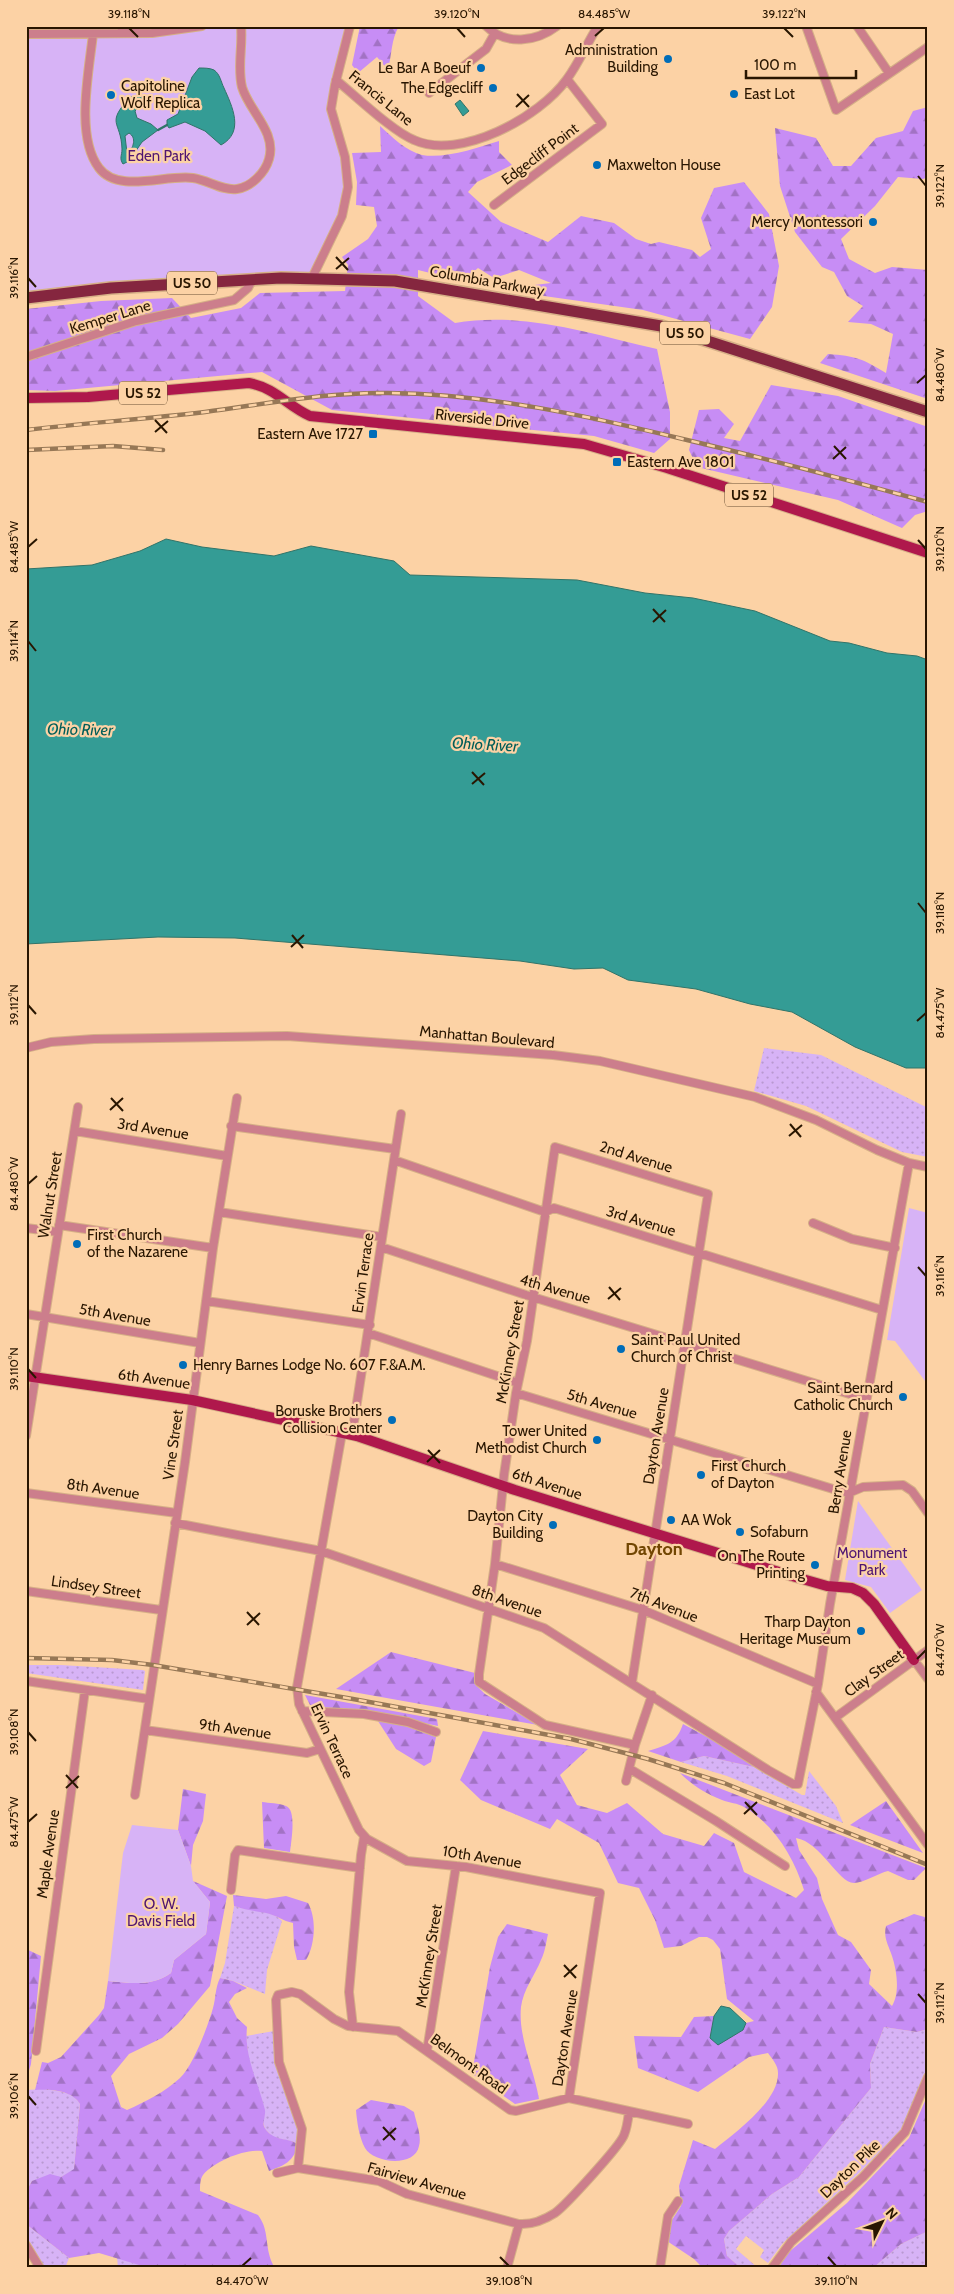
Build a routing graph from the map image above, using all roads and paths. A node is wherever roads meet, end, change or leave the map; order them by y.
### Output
1 (137, 26) edge
2 (202, 26) edge
3 (241, 26) edge
4 (350, 26) edge
5 (486, 26) edge
6 (557, 26) edge
7 (598, 26) edge
8 (806, 26) edge
9 (857, 26) edge
10 (109, 32) edge
11 (495, 33) junction
12 (26, 34) edge
13 (93, 34) junction
14 (928, 47) edge
15 (889, 73) junction
16 (567, 79) junction
17 (336, 80) junction
18 (429, 93) dead end
19 (494, 205) dead end
20 (312, 278) junction
21 (252, 280) junction
22 (26, 298) edge
23 (26, 358) edge
24 (26, 398) edge
25 (928, 412) edge
26 (928, 553) edge
27 (26, 1048) edge
28 (237, 1098) dead end
29 (78, 1107) dead end
30 (401, 1114) dead end
31 (231, 1126) junction
32 (75, 1131) junction
33 (555, 1147) joint
34 (396, 1150) junction
35 (226, 1156) junction
36 (394, 1160) junction
37 (908, 1162) junction
38 (928, 1167) edge
39 (708, 1194) joint
40 (219, 1212) junction
41 (545, 1212) junction
42 (813, 1223) dead end
43 (26, 1228) edge
44 (58, 1229) junction
45 (382, 1237) junction
46 (381, 1247) junction
47 (213, 1248) junction
48 (895, 1248) junction
49 (699, 1253) junction
50 (534, 1296) junction
51 (206, 1301) junction
52 (882, 1310) junction
53 (26, 1314) edge
54 (46, 1317) junction
55 (370, 1324) junction
56 (368, 1333) junction
57 (685, 1342) junction
58 (200, 1343) junction
59 (31, 1377) edge
60 (518, 1383) junction
61 (516, 1393) junction
62 (866, 1399) junction
63 (192, 1400) junction
64 (347, 1434) junction
65 (26, 1436) edge
66 (670, 1438) junction
67 (503, 1486) junction
68 (851, 1492) junction
69 (26, 1493) edge
70 (177, 1513) junction
71 (928, 1513) edge
72 (175, 1523) junction
73 (655, 1533) junction
74 (320, 1551) junction
75 (495, 1564) junction
76 (834, 1587) junction
77 (26, 1591) edge
78 (489, 1609) junction
79 (161, 1610) junction
80 (643, 1610) junction
81 (928, 1650) edge
82 (914, 1660) junction
83 (928, 1679) edge
84 (26, 1681) edge
85 (632, 1682) junction
86 (818, 1684) junction
87 (86, 1690) junction
88 (816, 1692) junction
89 (652, 1695) junction
90 (149, 1699) junction
91 (302, 1711) junction
92 (836, 1717) junction
93 (146, 1730) junction
94 (436, 1732) dead end
95 (635, 1745) junction
96 (320, 1749) junction
97 (630, 1769) junction
98 (626, 1781) dead end
99 (796, 1784) joint
100 (135, 1795) dead end
101 (364, 1837) junction
102 (927, 1842) edge
103 (456, 1866) junction
104 (785, 1866) dead end
105 (360, 1868) junction
106 (231, 1890) dead end
107 (600, 1893) joint
108 (353, 2027) junction
109 (36, 2051) dead end
110 (428, 2051) junction
111 (928, 2077) edge
112 (569, 2098) junction
113 (629, 2112) junction
114 (688, 2124) dead end
115 (298, 2168) junction
116 (277, 2173) dead end
117 (678, 2201) dead end
118 (519, 2224) junction
119 (26, 2245) edge
120 (40, 2268) edge
121 (507, 2268) edge
122 (660, 2268) edge
123 (772, 2268) edge

1 - 10 street
2 - 10 street
3 - 13 street
4 - 17 street
5 - 11 street
6 - 11 street
7 - 16 street, Francis Lane
8 - 15 street
9 - 15 street
10 - 13 street
11 - 18 street
12 - 13 street
14 - 15 street
16 - 17 street, Francis Lane
16 - 19 street, Edgecliff Point
17 - 20 street
20 - 21 highway, Columbia Parkway / US 50
20 - 25 highway, Columbia Parkway / US 50
21 - 22 highway, Columbia Parkway / US 50
21 - 23 street, Kemper Lane
24 - 26 main road, Riverside Drive / US 52
27 - 37 street, Manhattan Boulevard
28 - 31 street, Vine Street
29 - 32 street, Walnut Street
30 - 34 street, Ervin Terrace
31 - 34 street
31 - 35 street, Vine Street
32 - 35 street, 3rd Avenue
32 - 44 street, Walnut Street
33 - 39 street, 2nd Avenue
33 - 41 street, McKinney Street
34 - 36 street, Ervin Terrace
35 - 40 street, Vine Street
36 - 41 street, 3rd Avenue
36 - 45 street, Ervin Terrace
37 - 38 street, Manhattan Boulevard
37 - 48 street, Berry Avenue
39 - 49 street, Dayton Avenue
40 - 45 street
40 - 47 street, Vine Street
41 - 49 street, 3rd Avenue
41 - 50 street, McKinney Street
42 - 48 street
43 - 44 street
44 - 47 street
44 - 54 street, Walnut Street
45 - 46 street, Ervin Terrace
46 - 50 street, 4th Avenue
46 - 55 street, Ervin Terrace
47 - 51 street, Vine Street
48 - 52 street, Berry Avenue
49 - 52 street, 3rd Avenue
49 - 57 street, Dayton Avenue
50 - 57 street, 4th Avenue
50 - 60 street, McKinney Street
51 - 55 street
51 - 58 street, Vine Street
52 - 62 street, Berry Avenue
53 - 54 street, 5th Avenue
54 - 58 street, 5th Avenue
54 - 59 street, Walnut Street
55 - 56 street, Ervin Terrace
56 - 60 street
56 - 64 street, Ervin Terrace
57 - 62 street, 4th Avenue
57 - 66 street, Dayton Avenue
58 - 63 street, Vine Street
59 - 63 main road, 6th Avenue
59 - 65 street, Walnut Street
60 - 61 street, McKinney Street
61 - 66 street, 5th Avenue
61 - 67 street, McKinney Street
62 - 68 street, Berry Avenue
63 - 64 main road, 6th Avenue
63 - 70 street, Vine Street
64 - 67 main road, 6th Avenue
64 - 74 street, Ervin Terrace
66 - 68 street, 5th Avenue
66 - 73 street, Dayton Avenue
67 - 73 main road, 6th Avenue
67 - 75 street, McKinney Street
68 - 71 street, 5th Avenue
68 - 76 street, Berry Avenue
69 - 70 street, 8th Avenue
70 - 72 street, Vine Street
72 - 74 street, 8th Avenue
72 - 79 street, Vine Street
73 - 76 main road, 6th Avenue
73 - 80 street, Dayton Avenue
74 - 78 street, 8th Avenue
74 - 91 street, Ervin Terrace
75 - 78 street, McKinney Street
75 - 80 street, 7th Avenue
76 - 82 main road, 6th Avenue
76 - 86 street, Berry Avenue
77 - 79 street, Lindsey Street
78 - 85 street, 8th Avenue
78 - 95 street, McKinney Street
79 - 90 street, Vine Street
80 - 85 street, Dayton Avenue
80 - 86 street, 7th Avenue
81 - 82 street, Clay Street
82 - 83 street, 6th Avenue
82 - 92 street, Clay Street
84 - 87 street
85 - 89 street, 8th Avenue
86 - 88 street, Berry Avenue
87 - 90 street
87 - 109 street, Maple Avenue
88 - 92 street
88 - 99 street, Berry Avenue
89 - 95 street
89 - 99 street, 8th Avenue
90 - 93 street, Vine Street
91 - 94 street
91 - 96 street, Ervin Terrace
92 - 102 street
93 - 96 street, 9th Avenue
93 - 100 street, Vine Street
95 - 97 street
96 - 101 street, Ervin Terrace
97 - 98 street
97 - 104 street
101 - 103 street, 10th Avenue
101 - 105 street
103 - 107 street, 10th Avenue
103 - 110 street, McKinney Street
105 - 106 street
105 - 108 street
107 - 112 street, Dayton Avenue
108 - 110 street, Belmont Road
108 - 115 street, Belmont Road
110 - 112 street, Belmont Road
111 - 123 street, Dayton Pike
112 - 113 street, Belmont Road
113 - 114 street, Belmont Road
113 - 118 street
115 - 116 street, Fairview Avenue
115 - 118 street, Fairview Avenue
117 - 122 street
118 - 121 street
119 - 120 street

